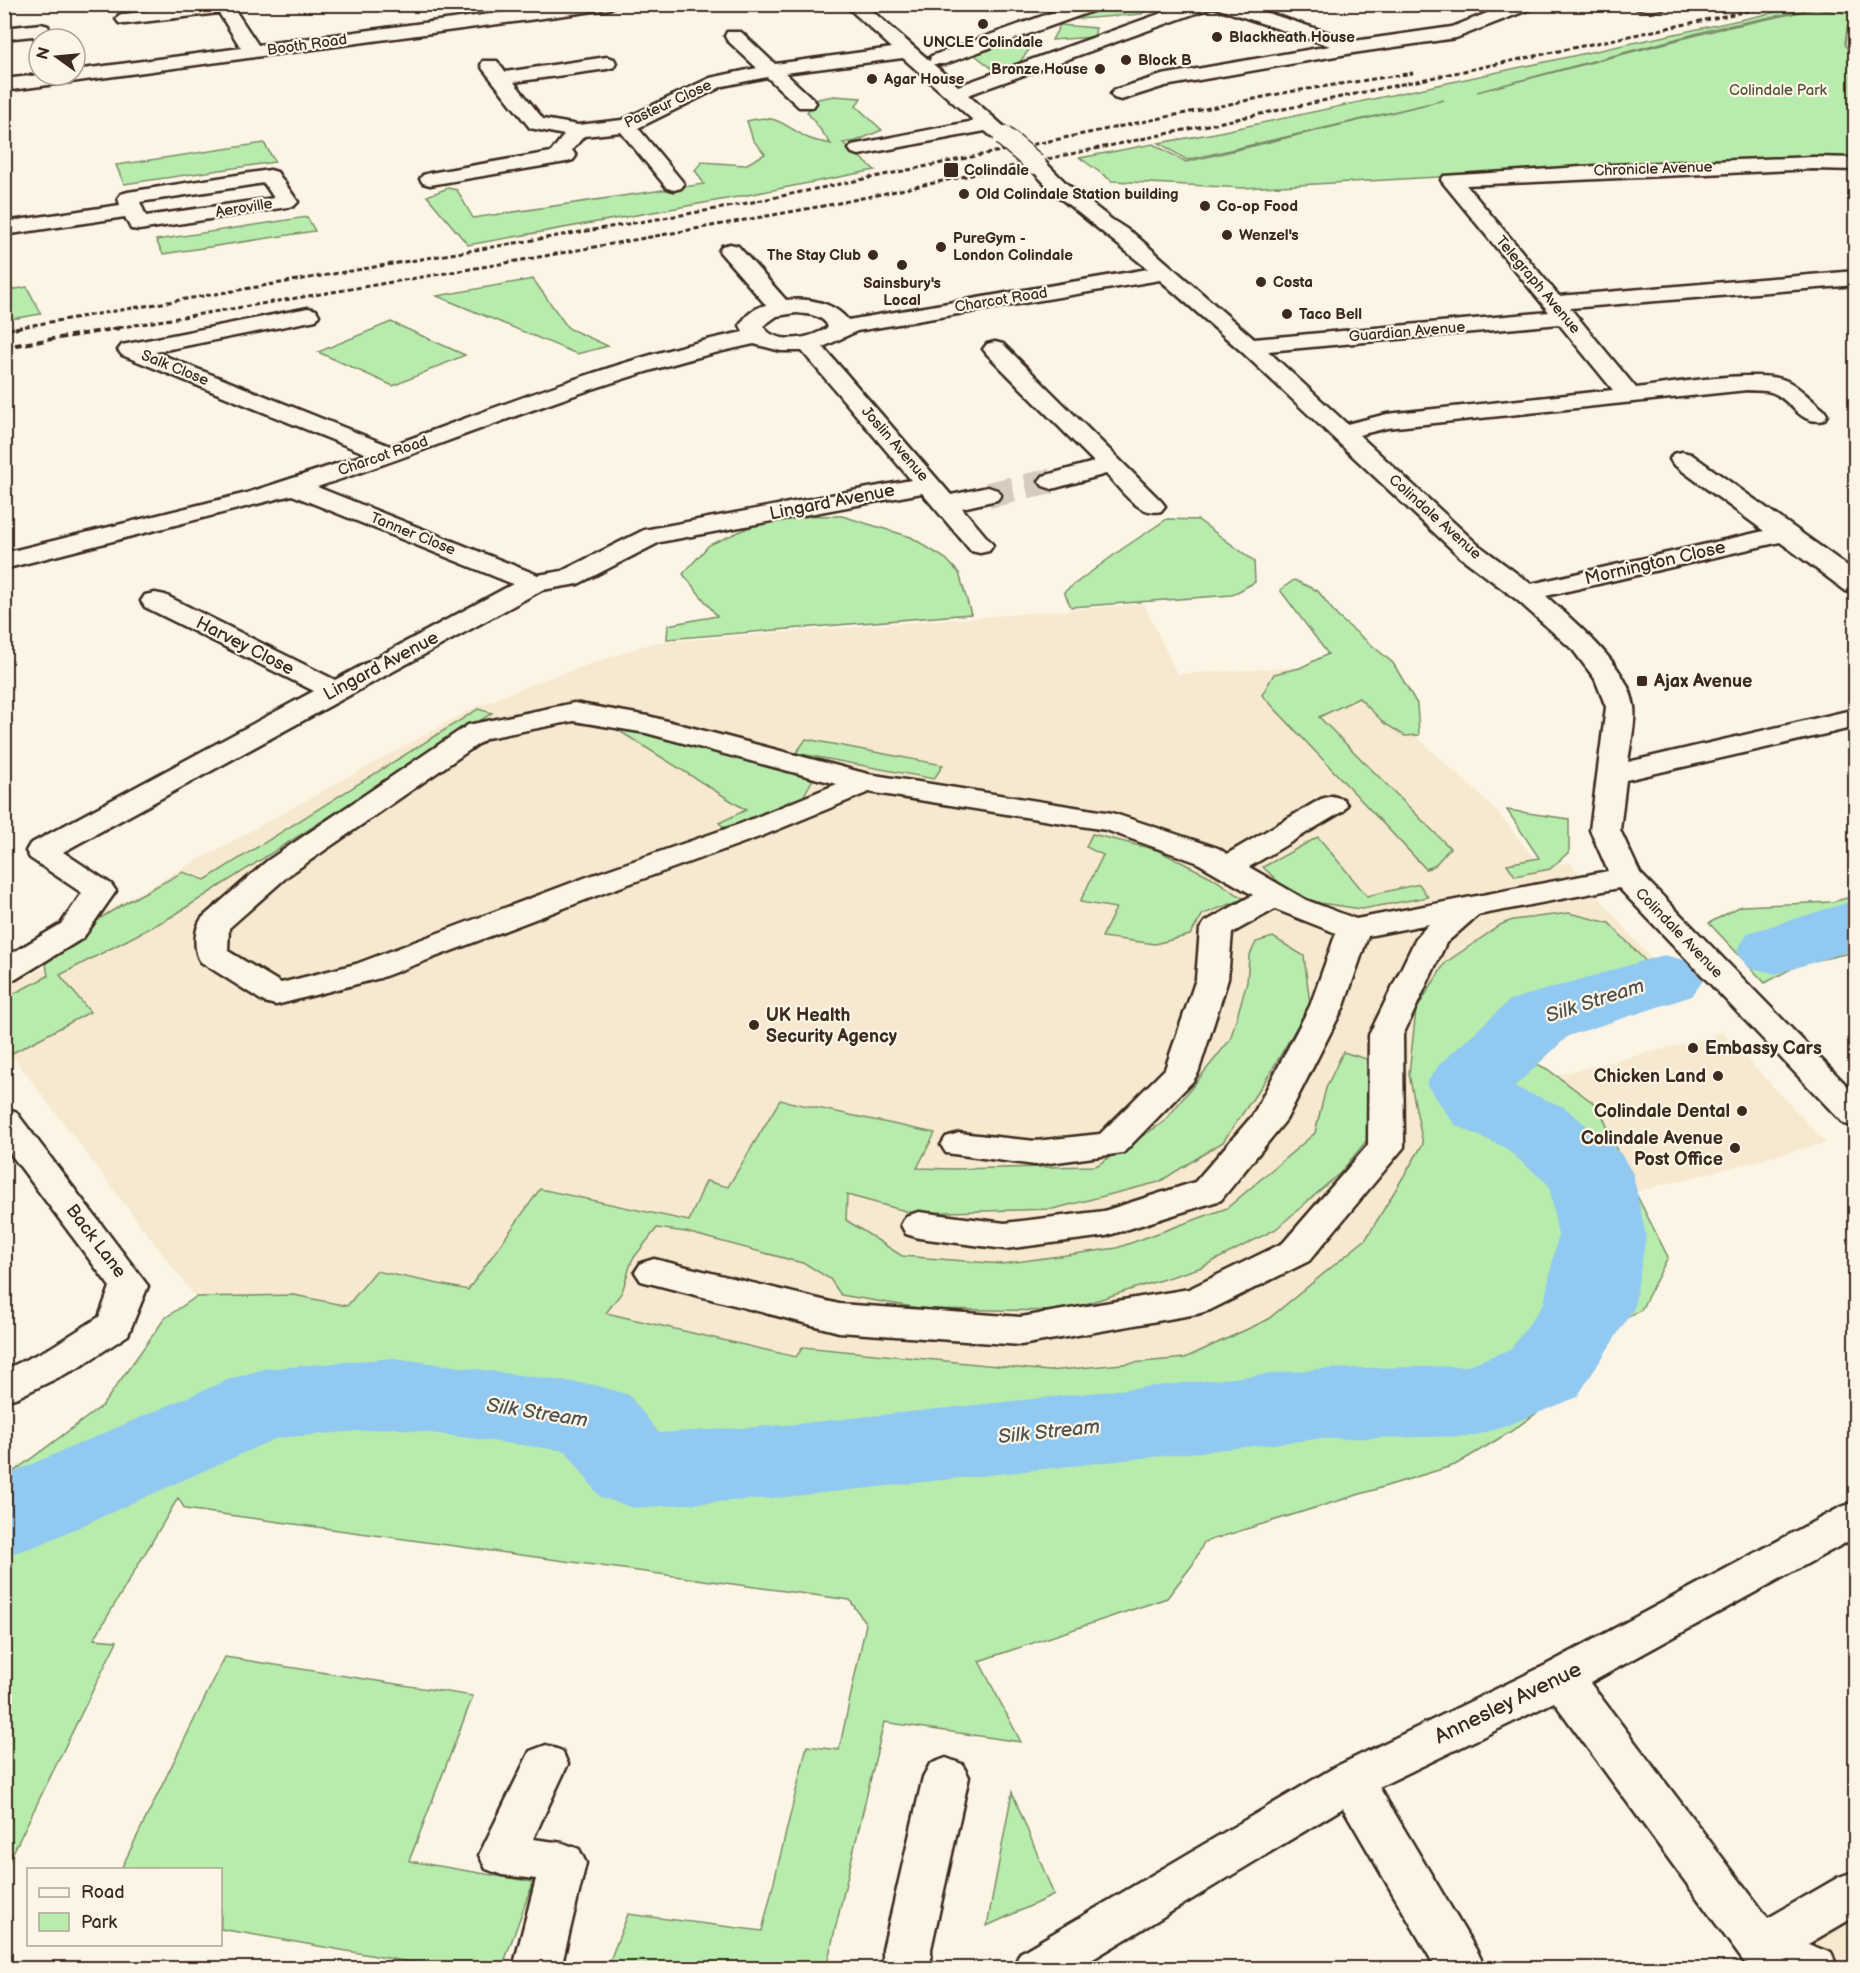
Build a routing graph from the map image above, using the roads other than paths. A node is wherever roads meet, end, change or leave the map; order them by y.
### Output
1 (609, 4) edge
2 (853, 4) edge
3 (1095, 4) edge
4 (1206, 4) edge
5 (1220, 4) edge
6 (1527, 4) edge
7 (1639, 4) edge
8 (1662, 4) edge
9 (572, 7) edge
10 (125, 19) dead end
11 (27, 32) edge
12 (4, 34) edge
13 (734, 36) dead end
14 (1353, 47) junction
15 (253, 52) junction
16 (908, 52) junction
17 (938, 60) dead end
18 (607, 63) dead end
19 (771, 70) junction
20 (87, 72) edge
21 (27, 81) edge
22 (4, 85) edge
23 (954, 94) junction
24 (1120, 94) dead end
25 (806, 103) dead end
26 (626, 126) junction
27 (996, 130) junction
28 (578, 131) junction
29 (859, 149) dead end
30 (1856, 164) edge
31 (430, 179) dead end
32 (1451, 180) joint
33 (674, 184) dead end
34 (133, 209) junction
35 (4, 229) edge
36 (730, 251) dead end
37 (1155, 264) junction
38 (1856, 278) edge
39 (1832, 279) junction
40 (1856, 301) edge
41 (782, 308) junction
42 (818, 309) junction
43 (1560, 310) junction
44 (308, 315) dead end
45 (838, 330) junction
46 (757, 336) junction
47 (808, 344) junction
48 (1249, 346) junction
49 (995, 350) dead end
50 (1625, 389) dead end
51 (1815, 415) dead end
52 (1343, 432) junction
53 (390, 455) junction
54 (1682, 459) dead end
55 (1111, 465) junction
56 (1052, 481) tunnel mouth
57 (292, 486) junction
58 (938, 494) junction
59 (988, 495) tunnel mouth
60 (1152, 506) dead end
61 (1783, 534) junction
62 (980, 545) dead end
63 (6, 559) edge
64 (534, 583) junction
65 (1856, 585) edge
66 (1526, 593) junction
67 (155, 601) dead end
68 (334, 691) junction
69 (1856, 718) edge
70 (1611, 775) junction
71 (866, 783) junction
72 (1332, 805) dead end
73 (1227, 867) junction
74 (1626, 877) junction
75 (1275, 896) junction
76 (1469, 906) junction
77 (1354, 929) junction
78 (4, 972) edge
79 (1856, 1116) edge
80 (4, 1120) edge
81 (959, 1145) dead end
82 (16, 1155) edge
83 (919, 1225) dead end
84 (654, 1272) dead end
85 (4, 1387) edge
86 (1856, 1518) edge
87 (1562, 1678) junction
88 (546, 1764) dead end
89 (946, 1777) dead end
90 (1351, 1780) junction
91 (1856, 1891) edge
92 (1761, 1947) junction
93 (537, 1968) edge
94 (907, 1968) edge
95 (1038, 1968) edge
96 (1461, 1968) edge
97 (1814, 1968) edge

1 - 9 street, Booth Road
2 - 16 street, Colindale Avenue
3 - 17 street
4 - 23 street
5 - 14 street
6 - 14 street
7 - 8 street
9 - 15 street, Booth Road
10 - 15 street
11 - 12 street
13 - 19 street
14 - 24 street
15 - 20 street, Booth Road
16 - 19 street, Pasteur Close
16 - 23 street, Colindale Avenue
18 - 28 street, Pasteur Close
19 - 25 street
19 - 26 street, Pasteur Close
21 - 22 street, Booth Road
23 - 27 street, Colindale Avenue
26 - 28 street, Pasteur Close
26 - 33 street
27 - 29 street
27 - 37 street, Colindale Avenue, bridge
28 - 31 street
30 - 32 street, Chronicle Avenue
32 - 43 street, Telegraph Avenue
34 - 34 street, Aeroville
34 - 35 street
36 - 41 street
37 - 42 street, Charcot Road
37 - 45 street, Charcot Road
37 - 48 street, Colindale Avenue
38 - 39 street, Guardian Avenue
39 - 40 street
39 - 43 street, Guardian Avenue
41 - 42 street, Charcot Road
41 - 46 street, Charcot Road
42 - 45 street
43 - 48 street, Guardian Avenue
43 - 50 street, Telegraph Avenue
44 - 53 street, Salk Close
45 - 47 street, Charcot Road
46 - 47 street, Charcot Road
46 - 53 street, Charcot Road
47 - 58 street, Joslin Avenue
48 - 52 street, Colindale Avenue
49 - 55 street
51 - 52 street
52 - 66 street, Colindale Avenue
53 - 57 street, Charcot Road
54 - 61 street
55 - 56 street
55 - 60 street
57 - 63 street, Charcot Road
57 - 64 street, Tanner Close
58 - 59 street, Lingard Avenue
58 - 62 street, Joslin Avenue
58 - 64 street, Lingard Avenue
61 - 65 street
61 - 66 street, Mornington Close
64 - 68 street, Lingard Avenue
66 - 70 street, Colindale Avenue
67 - 68 street, Harvey Close
68 - 78 street, Lingard Avenue
69 - 70 street
70 - 74 street, Colindale Avenue
71 - 71 street
71 - 73 street
72 - 73 street
73 - 75 street
74 - 76 street
74 - 79 street, Colindale Avenue
75 - 77 street
75 - 81 street
76 - 77 street
76 - 84 street
77 - 83 street
80 - 82 street, Back Lane
82 - 85 street, Back Lane
86 - 87 street, Annesley Avenue
87 - 90 street, Annesley Avenue
87 - 92 street
88 - 93 street
89 - 94 street
90 - 95 street, Annesley Avenue
90 - 96 street
91 - 92 street
92 - 97 street

